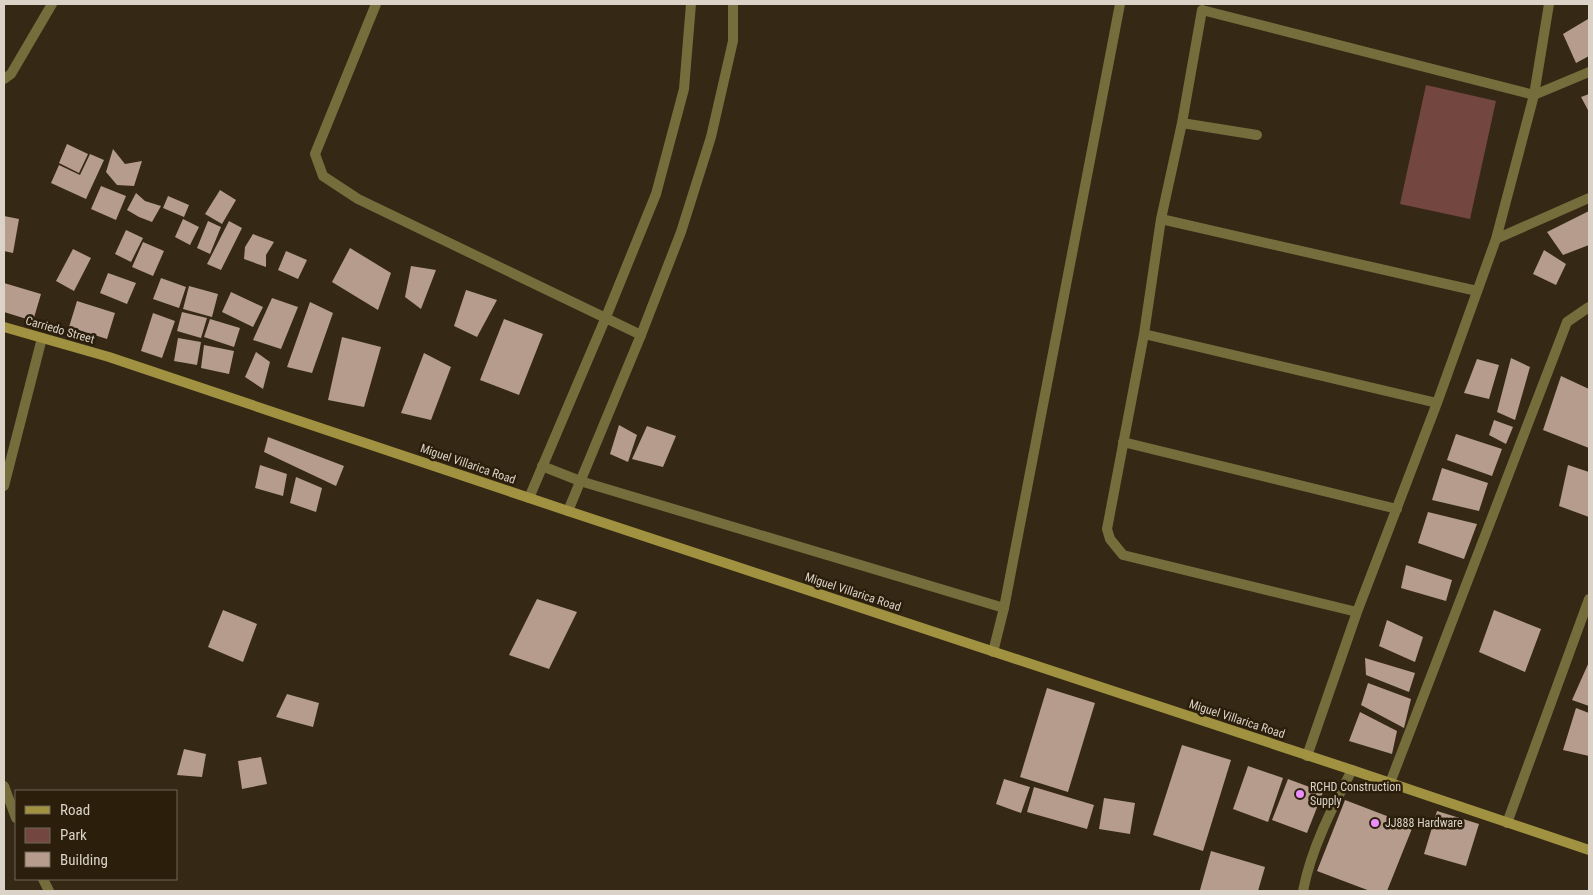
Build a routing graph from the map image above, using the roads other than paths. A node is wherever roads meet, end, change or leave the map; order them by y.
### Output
1 (52, 4) edge
2 (376, 4) edge
3 (691, 4) edge
4 (734, 4) edge
5 (1120, 4) edge
6 (1549, 4) edge
7 (1202, 7) edge
8 (1589, 72) edge
9 (4, 79) edge
10 (1534, 95) junction
11 (1182, 123) junction
12 (1258, 135) dead end
13 (1589, 198) edge
14 (1162, 219) junction
15 (1496, 239) junction
16 (1477, 291) junction
17 (1589, 307) edge
18 (606, 317) junction
19 (4, 327) edge
20 (1144, 334) junction
21 (641, 335) junction
22 (42, 338) junction
23 (108, 357) joint
24 (1437, 403) junction
25 (1124, 442) junction
26 (542, 466) junction
27 (580, 481) junction
28 (4, 486) edge
29 (529, 498) junction
30 (1397, 509) junction
31 (568, 511) junction
32 (1589, 599) edge
33 (1004, 608) junction
34 (1357, 612) junction
35 (994, 652) junction
36 (1307, 756) junction
37 (1352, 770) junction
38 (1390, 783) junction
39 (4, 786) edge
40 (15, 815) edge
41 (1507, 823) junction
42 (1589, 850) edge
43 (1303, 891) edge

1 - 9 street
2 - 18 street
3 - 18 street
4 - 21 street
5 - 33 street
6 - 10 street
7 - 10 street
7 - 11 street
8 - 10 street
10 - 15 street
11 - 12 street
11 - 14 street
13 - 15 street
14 - 16 street
14 - 20 street
15 - 16 street
16 - 24 street
17 - 38 street
18 - 21 street
18 - 26 street
19 - 22 main road, Carriedo Street
20 - 24 street
20 - 25 street
21 - 27 street
22 - 23 main road, Carriedo Street
22 - 28 street
23 - 29 main road, Miguel Villarica Road
24 - 30 street
25 - 30 street
25 - 34 street
26 - 27 street
26 - 29 street
27 - 31 street
27 - 33 street
29 - 31 main road, Miguel Villarica Road
30 - 34 street
31 - 35 main road, Miguel Villarica Road
32 - 41 street
33 - 35 street
34 - 36 street
35 - 36 main road, Miguel Villarica Road
36 - 37 main road, Miguel Villarica Road
37 - 38 main road, Miguel Villarica Road
37 - 43 street
38 - 41 main road, Miguel Villarica Road
39 - 40 street
41 - 42 main road, Miguel Villarica Road

